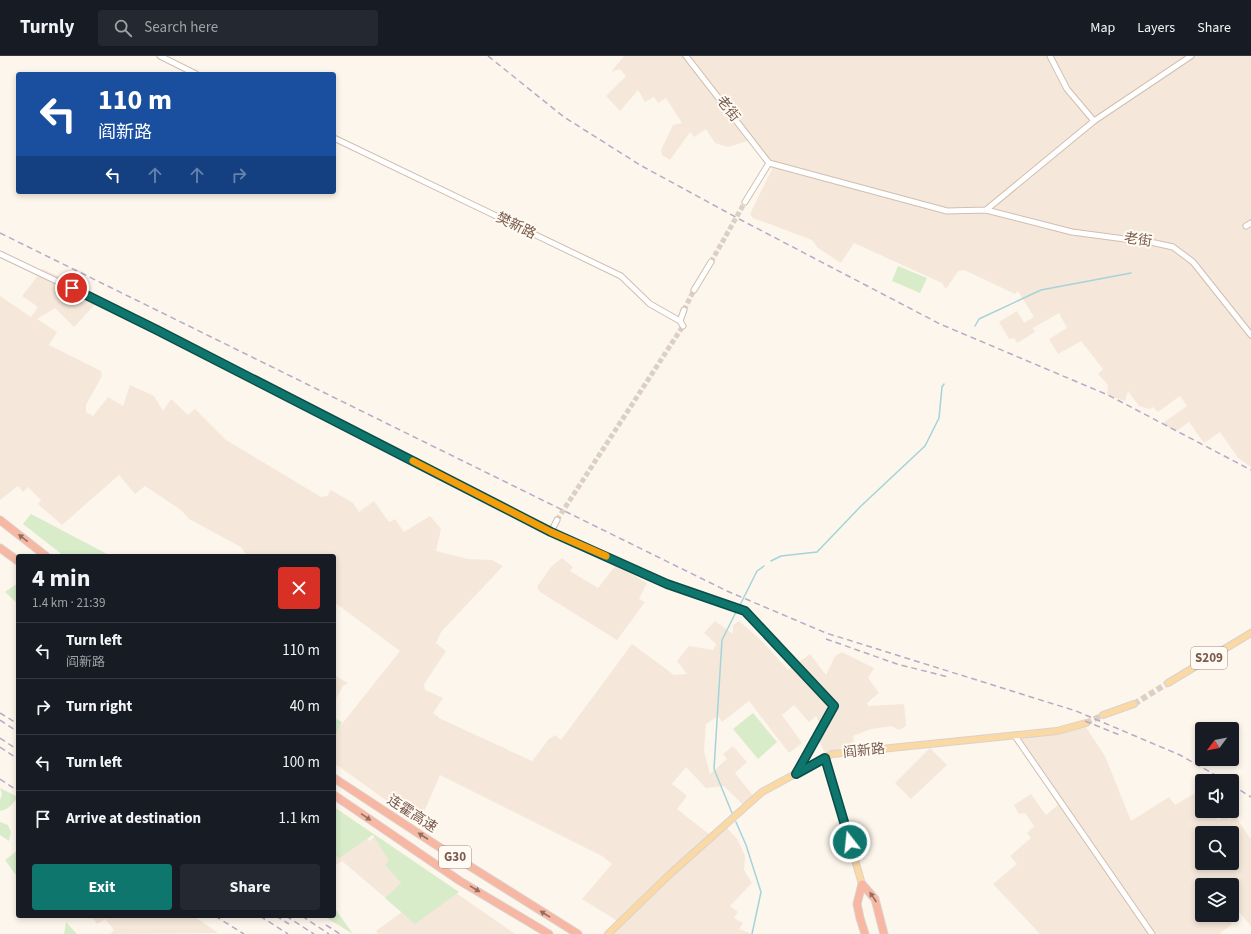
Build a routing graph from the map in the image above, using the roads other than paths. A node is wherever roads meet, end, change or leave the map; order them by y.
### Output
1 (160, 56) edge
2 (686, 56) edge
3 (1050, 56) edge
4 (1191, 56) edge
5 (192, 72) edge
6 (1094, 122) junction
7 (336, 139) edge
8 (769, 163) junction
9 (745, 202) tunnel mouth
10 (986, 210) junction
11 (0, 254) edge
12 (712, 262) tunnel mouth
13 (694, 290) tunnel mouth
14 (684, 310) tunnel mouth
15 (680, 321) junction
16 (684, 326) dead end
17 (1251, 335) edge
18 (0, 520) edge
19 (557, 520) tunnel mouth
20 (551, 532) junction
21 (0, 548) edge
22 (43, 554) edge
23 (16, 560) edge
24 (1251, 633) edge
25 (1168, 683) tunnel mouth
26 (1134, 704) tunnel mouth
27 (1103, 715) tunnel mouth
28 (1086, 723) tunnel mouth
29 (1015, 736) junction
30 (825, 758) junction
31 (796, 774) junction
32 (336, 779) edge
33 (336, 796) edge
34 (862, 884) junction
35 (535, 925) junction
36 (546, 934) edge
37 (549, 934) edge
38 (578, 934) edge
39 (608, 934) edge
40 (865, 934) edge
41 (884, 934) edge
42 (1152, 934) edge

1 - 5 street
2 - 8 street, 老街
3 - 6 street
4 - 6 street
6 - 10 street
7 - 15 street, 樊新路
8 - 9 street
8 - 10 street, 老街
10 - 17 street, 老街
11 - 20 street
12 - 13 street
14 - 15 street
15 - 16 street
22 -> 18 highway
19 - 20 street
20 - 31 street
21 - 23 highway
24 - 25 main road, S209
26 - 27 main road
28 - 29 main road, 阎新路
29 - 30 main road, 阎新路
29 - 42 street
30 - 31 main road, 阎新路
30 - 34 main road
31 - 39 main road, 阎新路
38 -> 32 highway, 连霍高速 / G30
33 -> 35 highway, 连霍高速 / G30
34 - 40 highway
41 -> 34 highway
35 - 36 highway
35 - 37 highway, 连霍高速 / G30

